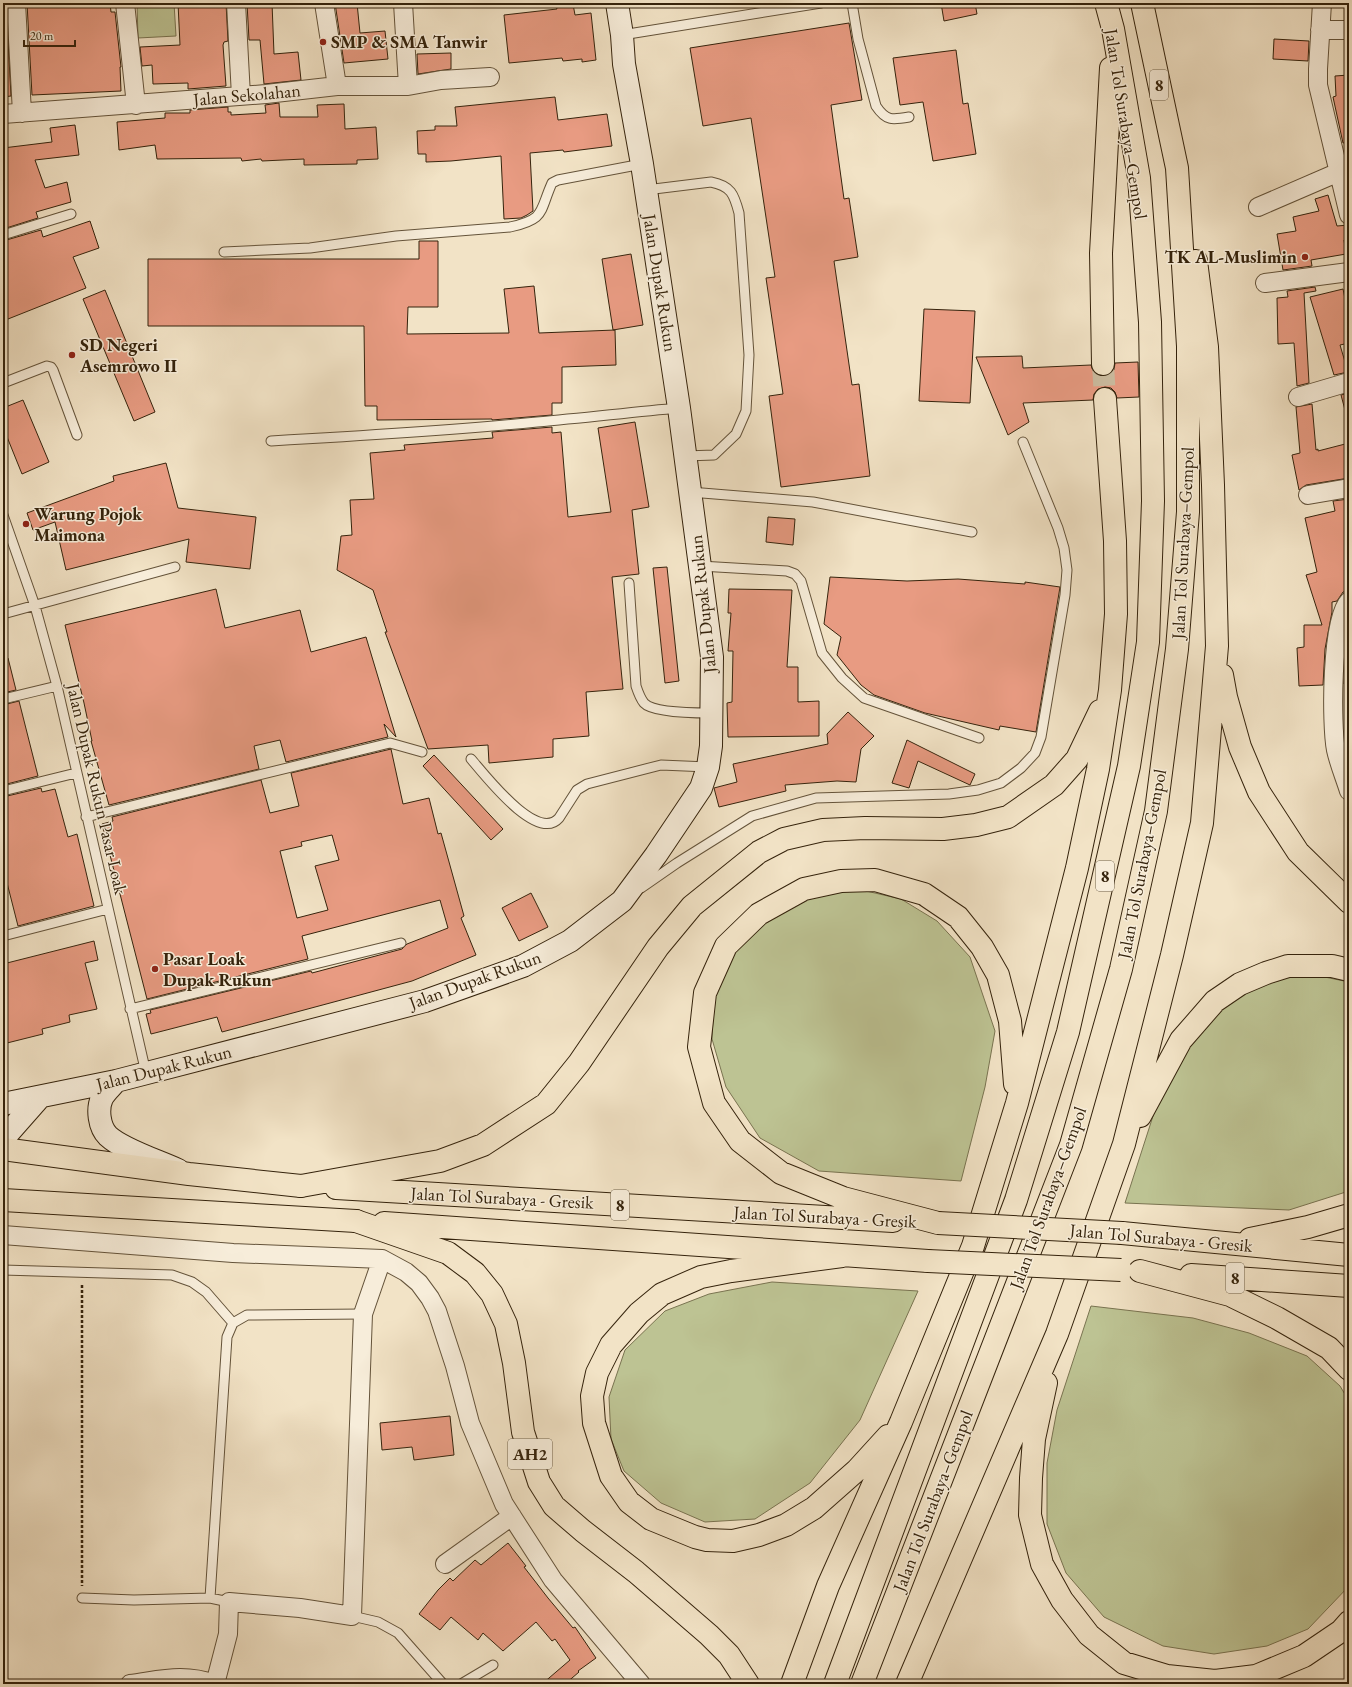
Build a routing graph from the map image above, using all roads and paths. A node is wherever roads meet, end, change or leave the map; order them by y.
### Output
1 (16, 3) edge
2 (125, 3) edge
3 (236, 3) edge
4 (324, 3) edge
5 (403, 3) edge
6 (617, 3) edge
7 (821, 3) edge
8 (852, 3) edge
9 (1106, 3) edge
10 (1142, 3) edge
11 (1322, 3) edge
12 (1112, 29) junction
13 (1320, 30) junction
14 (1349, 30) edge
15 (622, 35) junction
16 (490, 77) dead end
17 (337, 86) junction
18 (408, 86) junction
19 (241, 96) junction
20 (136, 105) junction
21 (22, 113) junction
22 (3, 114) edge
23 (909, 117) dead end
24 (1341, 146) edge
25 (642, 164) junction
26 (1177, 168) junction
27 (1339, 172) junction
28 (646, 190) junction
29 (1258, 207) dead end
30 (71, 214) dead end
31 (1349, 215) edge
32 (3, 235) edge
33 (224, 252) dead end
34 (1349, 272) edge
35 (1265, 283) dead end
36 (1103, 364) tunnel mouth
37 (1349, 382) edge
38 (3, 383) edge
39 (1298, 396) dead end
40 (1105, 399) tunnel mouth
41 (679, 408) junction
42 (77, 435) dead end
43 (271, 441) dead end
44 (1023, 442) dead end
45 (685, 456) junction
46 (1349, 488) edge
47 (690, 492) junction
48 (1308, 495) dead end
49 (3, 515) edge
50 (972, 532) dead end
51 (700, 566) junction
52 (175, 567) dead end
53 (629, 583) dead end
54 (1349, 601) edge
55 (35, 606) junction
56 (3, 614) edge
57 (1217, 646) junction
58 (57, 686) junction
59 (1110, 690) junction
60 (3, 699) edge
61 (1341, 710) edge
62 (712, 713) junction
63 (980, 738) dead end
64 (422, 752) dead end
65 (471, 759) dead end
66 (708, 767) junction
67 (76, 773) junction
68 (3, 791) edge
69 (1349, 791) edge
70 (86, 817) junction
71 (622, 901) junction
72 (1349, 902) edge
73 (108, 909) junction
74 (3, 936) edge
75 (401, 943) dead end
76 (1349, 970) edge
77 (130, 1009) junction
78 (146, 1073) junction
79 (116, 1081) junction
80 (40, 1097) junction
81 (1016, 1103) junction
82 (3, 1104) edge
83 (3, 1139) edge
84 (1124, 1144) junction
85 (3, 1149) edge
86 (189, 1174) junction
87 (301, 1186) junction
88 (3, 1200) edge
89 (1349, 1215) edge
90 (356, 1221) junction
91 (938, 1224) junction
92 (3, 1235) edge
93 (1227, 1244) junction
94 (1349, 1255) edge
95 (842, 1256) junction
96 (382, 1259) junction
97 (3, 1270) edge
98 (1130, 1271) junction
99 (83, 1273) junction
100 (1349, 1286) edge
101 (363, 1314) junction
102 (233, 1323) junction
103 (1056, 1334) junction
104 (1349, 1369) edge
105 (901, 1422) junction
106 (512, 1516) junction
107 (445, 1564) dead end
108 (82, 1598) joint
109 (210, 1598) junction
110 (229, 1602) junction
111 (352, 1616) junction
112 (1349, 1622) edge
113 (493, 1665) dead end
114 (130, 1684) edge
115 (215, 1684) edge
116 (443, 1684) edge
117 (461, 1684) edge
118 (641, 1684) edge
119 (748, 1684) edge
120 (792, 1684) edge
121 (835, 1684) edge
122 (862, 1684) edge
123 (907, 1684) edge

1 - 21 street
2 - 20 street
3 - 19 street
4 - 17 street
5 - 18 street
6 - 15 main road, Jalan Dupak Rukun
7 - 15 lane
8 - 23 lane
9 - 12 main road, Jalan Tol Surabaya–Gempol / 8
10 - 26 main road, Jalan Tol Surabaya–Gempol / 8
11 - 13 street
12 - 36 main road
12 - 121 main road, Jalan Tol Surabaya–Gempol / 8
13 - 14 street
13 - 24 street
15 - 25 main road, Jalan Dupak Rukun
16 - 18 street, Jalan Sekolahan
17 - 18 street, Jalan Sekolahan
17 - 19 street, Jalan Sekolahan
19 - 20 street, Jalan Sekolahan
20 - 21 street, Jalan Sekolahan
21 - 22 street, Jalan Sekolahan
24 - 27 street
25 - 28 main road, Jalan Dupak Rukun
25 - 33 lane
26 - 57 main road
26 - 122 main road, Jalan Tol Surabaya–Gempol / 8
27 - 29 street
27 - 31 street
28 - 41 main road, Jalan Dupak Rukun
28 - 45 lane
30 - 32 lane
34 - 35 street
37 - 39 street
38 - 42 lane
40 - 59 main road
41 - 43 lane
41 - 45 main road, Jalan Dupak Rukun
44 - 71 lane
45 - 47 main road, Jalan Dupak Rukun
46 - 48 street
47 - 50 lane
47 - 51 main road, Jalan Dupak Rukun
49 - 55 lane, Jalan Dupak Rukun Pasar Loak
51 - 62 main road, Jalan Dupak Rukun
51 - 63 lane
52 - 55 lane
53 - 62 lane
54 - 61 street
55 - 56 lane
55 - 58 lane, Jalan Dupak Rukun Pasar Loak
57 - 72 main road
57 - 84 main road
58 - 60 lane
58 - 67 lane, Jalan Dupak Rukun Pasar Loak
59 - 81 main road
59 - 87 main road
61 - 69 street
62 - 66 main road, Jalan Dupak Rukun
64 - 70 lane
65 - 66 lane
66 - 71 main road, Jalan Dupak Rukun
67 - 68 lane
67 - 70 lane, Jalan Dupak Rukun Pasar Loak
70 - 73 lane, Jalan Dupak Rukun Pasar Loak
71 - 78 main road, Jalan Dupak Rukun
73 - 74 lane
73 - 77 lane, Jalan Dupak Rukun Pasar Loak
75 - 77 lane
76 - 84 main road
77 - 78 lane, Jalan Dupak Rukun Pasar Loak
78 - 79 main road, Jalan Dupak Rukun
79 - 80 main road, Jalan Dupak Rukun
79 - 86 main road
80 - 82 main road, Jalan Dupak Rukun
80 - 83 main road
81 - 91 main road
81 - 105 main road
84 - 103 main road
85 - 86 main road
86 - 87 main road
87 - 91 main road, Jalan Tol Surabaya - Gresik / 8
88 - 90 main road, Jalan Tol Surabaya - Gresik
89 - 93 main road
90 - 95 main road, Jalan Tol Surabaya - Gresik / 8
90 - 119 main road, AH2
91 - 93 main road, Jalan Tol Surabaya - Gresik / 8, bridge
92 - 96 street
93 - 94 main road, Jalan Tol Surabaya - Gresik / 8
95 - 98 main road, Jalan Tol Surabaya - Gresik / 8, bridge
95 - 105 main road
96 - 101 street
96 - 106 street
97 - 99 lane
98 - 100 main road, Jalan Tol Surabaya - Gresik / 8
98 - 104 main road
99 - 102 lane
99 - 108 path
101 - 102 lane
101 - 111 street
102 - 109 lane
103 - 112 main road
103 - 123 main road
105 - 120 main road
106 - 107 street
106 - 118 street
108 - 109 lane
109 - 110 lane
110 - 111 street
110 - 115 street
111 - 116 lane
113 - 117 lane
114 - 115 street

